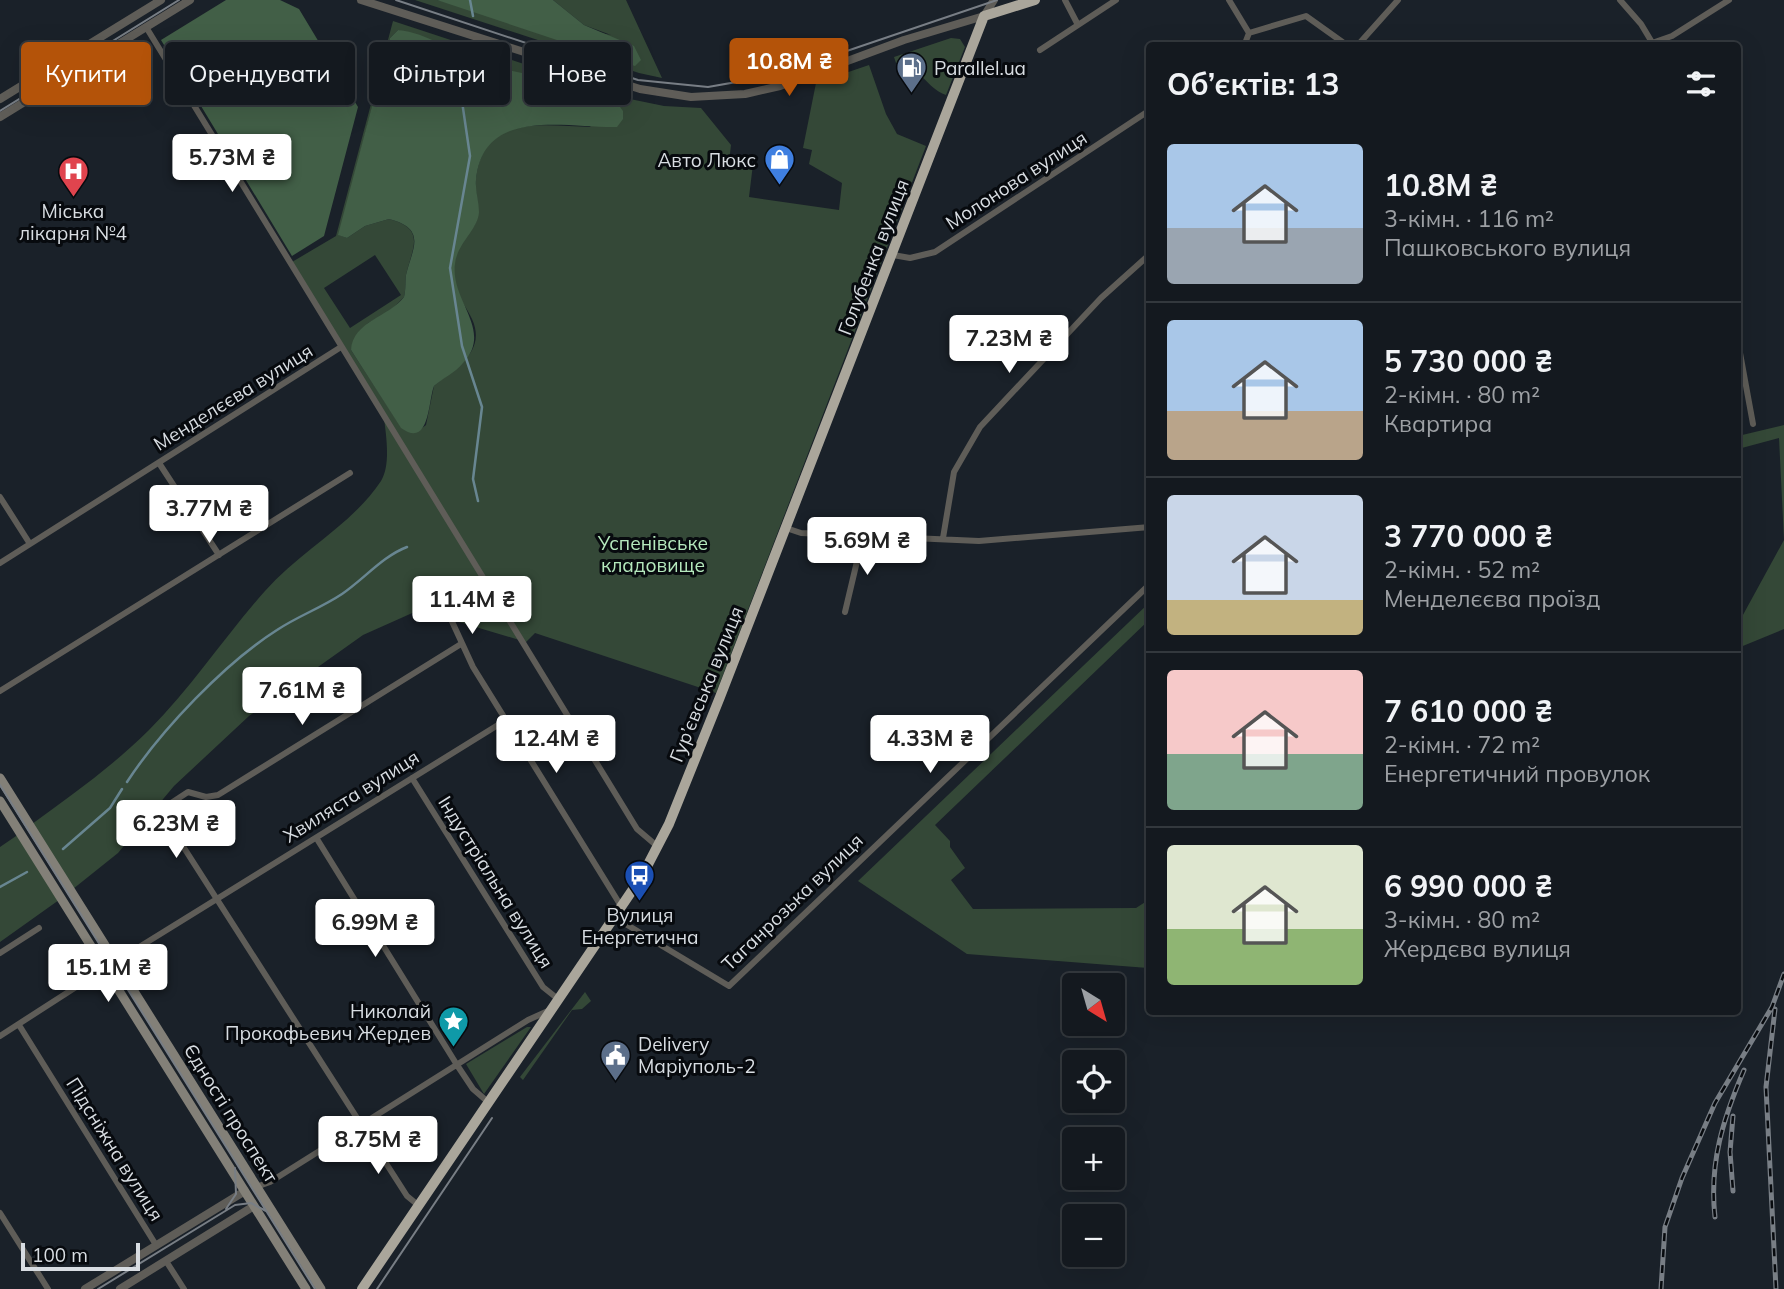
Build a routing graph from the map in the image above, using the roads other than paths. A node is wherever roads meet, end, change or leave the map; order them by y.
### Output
1 (161, 0) edge
2 (190, 0) edge
3 (361, 0) edge
4 (994, 0) edge
5 (1035, 0) edge
6 (1065, 0) edge
7 (1116, 0) edge
8 (1229, 0) edge
9 (1398, 0) edge
10 (1620, 0) edge
11 (1729, 0) edge
12 (138, 14) junction
13 (984, 16) junction
14 (1078, 25) junction
15 (146, 27) junction
16 (1249, 33) junction
17 (1246, 42) edge
18 (1342, 42) edge
19 (1361, 42) edge
20 (1652, 42) edge
21 (1658, 42) edge
22 (1040, 50) dead end
23 (0, 99) edge
24 (1146, 113) edge
25 (0, 117) edge
26 (893, 255) junction
27 (1146, 258) edge
28 (341, 347) junction
29 (1741, 358) edge
30 (1753, 424) dead end
31 (159, 463) junction
32 (350, 474) dead end
33 (0, 497) edge
34 (1146, 527) edge
35 (786, 528) junction
36 (863, 536) junction
37 (943, 538) junction
38 (30, 544) junction
39 (219, 555) junction
40 (0, 564) edge
41 (1146, 588) edge
42 (845, 612) dead end
43 (449, 615) dead end
44 (461, 644) junction
45 (0, 691) edge
46 (506, 720) junction
47 (0, 778) edge
48 (412, 778) junction
49 (0, 801) edge
50 (317, 839) junction
51 (658, 847) junction
52 (218, 900) junction
53 (621, 906) junction
54 (614, 917) junction
55 (39, 928) dead end
56 (0, 953) edge
57 (115, 962) junction
58 (104, 970) junction
59 (558, 999) junction
60 (550, 1010) junction
61 (528, 1020) junction
62 (19, 1025) junction
63 (538, 1027) junction
64 (0, 1036) edge
65 (457, 1065) junction
66 (488, 1102) junction
67 (362, 1125) junction
68 (244, 1191) junction
69 (259, 1191) junction
70 (418, 1205) junction
71 (254, 1206) junction
72 (0, 1213) edge
73 (156, 1245) junction
74 (166, 1261) junction
75 (48, 1289) edge
76 (85, 1289) edge
77 (120, 1289) edge
78 (184, 1289) edge
79 (306, 1289) edge
80 (321, 1289) edge
81 (362, 1289) edge

1 - 12 street
2 - 15 street
3 - 13 street
4 - 13 street, Голубенка вулиця
5 - 13 highway
6 - 14 street
7 - 14 street
8 - 16 street
9 - 19 street
10 - 20 street
11 - 21 street
12 - 15 street
12 - 23 street
13 - 26 highway, Голубенка вулиця
14 - 22 street
15 - 25 street
15 - 28 street
16 - 17 street
16 - 18 street
24 - 26 street, Молонова вулиця
26 - 35 highway, Голубенка вулиця
27 - 37 street
28 - 31 street, Менделєєва вулиця
28 - 51 street
29 - 30 street
31 - 38 street, Менделєєва вулиця
31 - 39 street
32 - 39 street
33 - 38 street
34 - 37 street
35 - 36 street
35 - 51 highway, Гур’євська вулиця
36 - 37 street
36 - 42 street
38 - 40 street, Менделєєва вулиця
39 - 45 street
41 - 54 street, Таганрозька вулиця
43 - 44 street
44 - 46 street
44 - 52 street
46 - 48 street, Хвиляста вулиця
46 - 53 street
47 - 57 main road, Єдності проспект
48 - 50 street, Хвиляста вулиця
48 - 59 street, Індустріальна вулиця
49 - 58 main road, Єдності проспект
50 - 52 street, Хвиляста вулиця
50 - 65 street
51 - 53 highway, Гур’євська вулиця
52 - 57 street, Хвиляста вулиця
52 - 67 street
53 - 54 highway, Гур’євська вулиця
54 - 59 highway
55 - 56 street
57 - 58 main road, Хвиляста вулиця
57 - 69 main road, Єдності проспект
58 - 62 street, Хвиляста вулиця
58 - 68 main road, Єдності проспект
59 - 60 highway
60 - 61 street
60 - 63 highway
61 - 63 street
61 - 65 street
62 - 64 street, Хвиляста вулиця
62 - 73 street, Підсніжна вулиця
63 - 66 highway
65 - 66 street
65 - 67 street
66 - 70 highway
67 - 69 street
67 - 70 street
68 - 69 main road
68 - 71 main road, Єдності проспект
68 - 73 street
69 - 71 main road
69 - 80 main road, Єдності проспект
70 - 81 highway
71 - 74 street
71 - 79 main road, Єдності проспект
72 - 75 street
73 - 74 street, Підсніжна вулиця
73 - 76 street
74 - 77 street
74 - 78 street, Підсніжна вулиця

